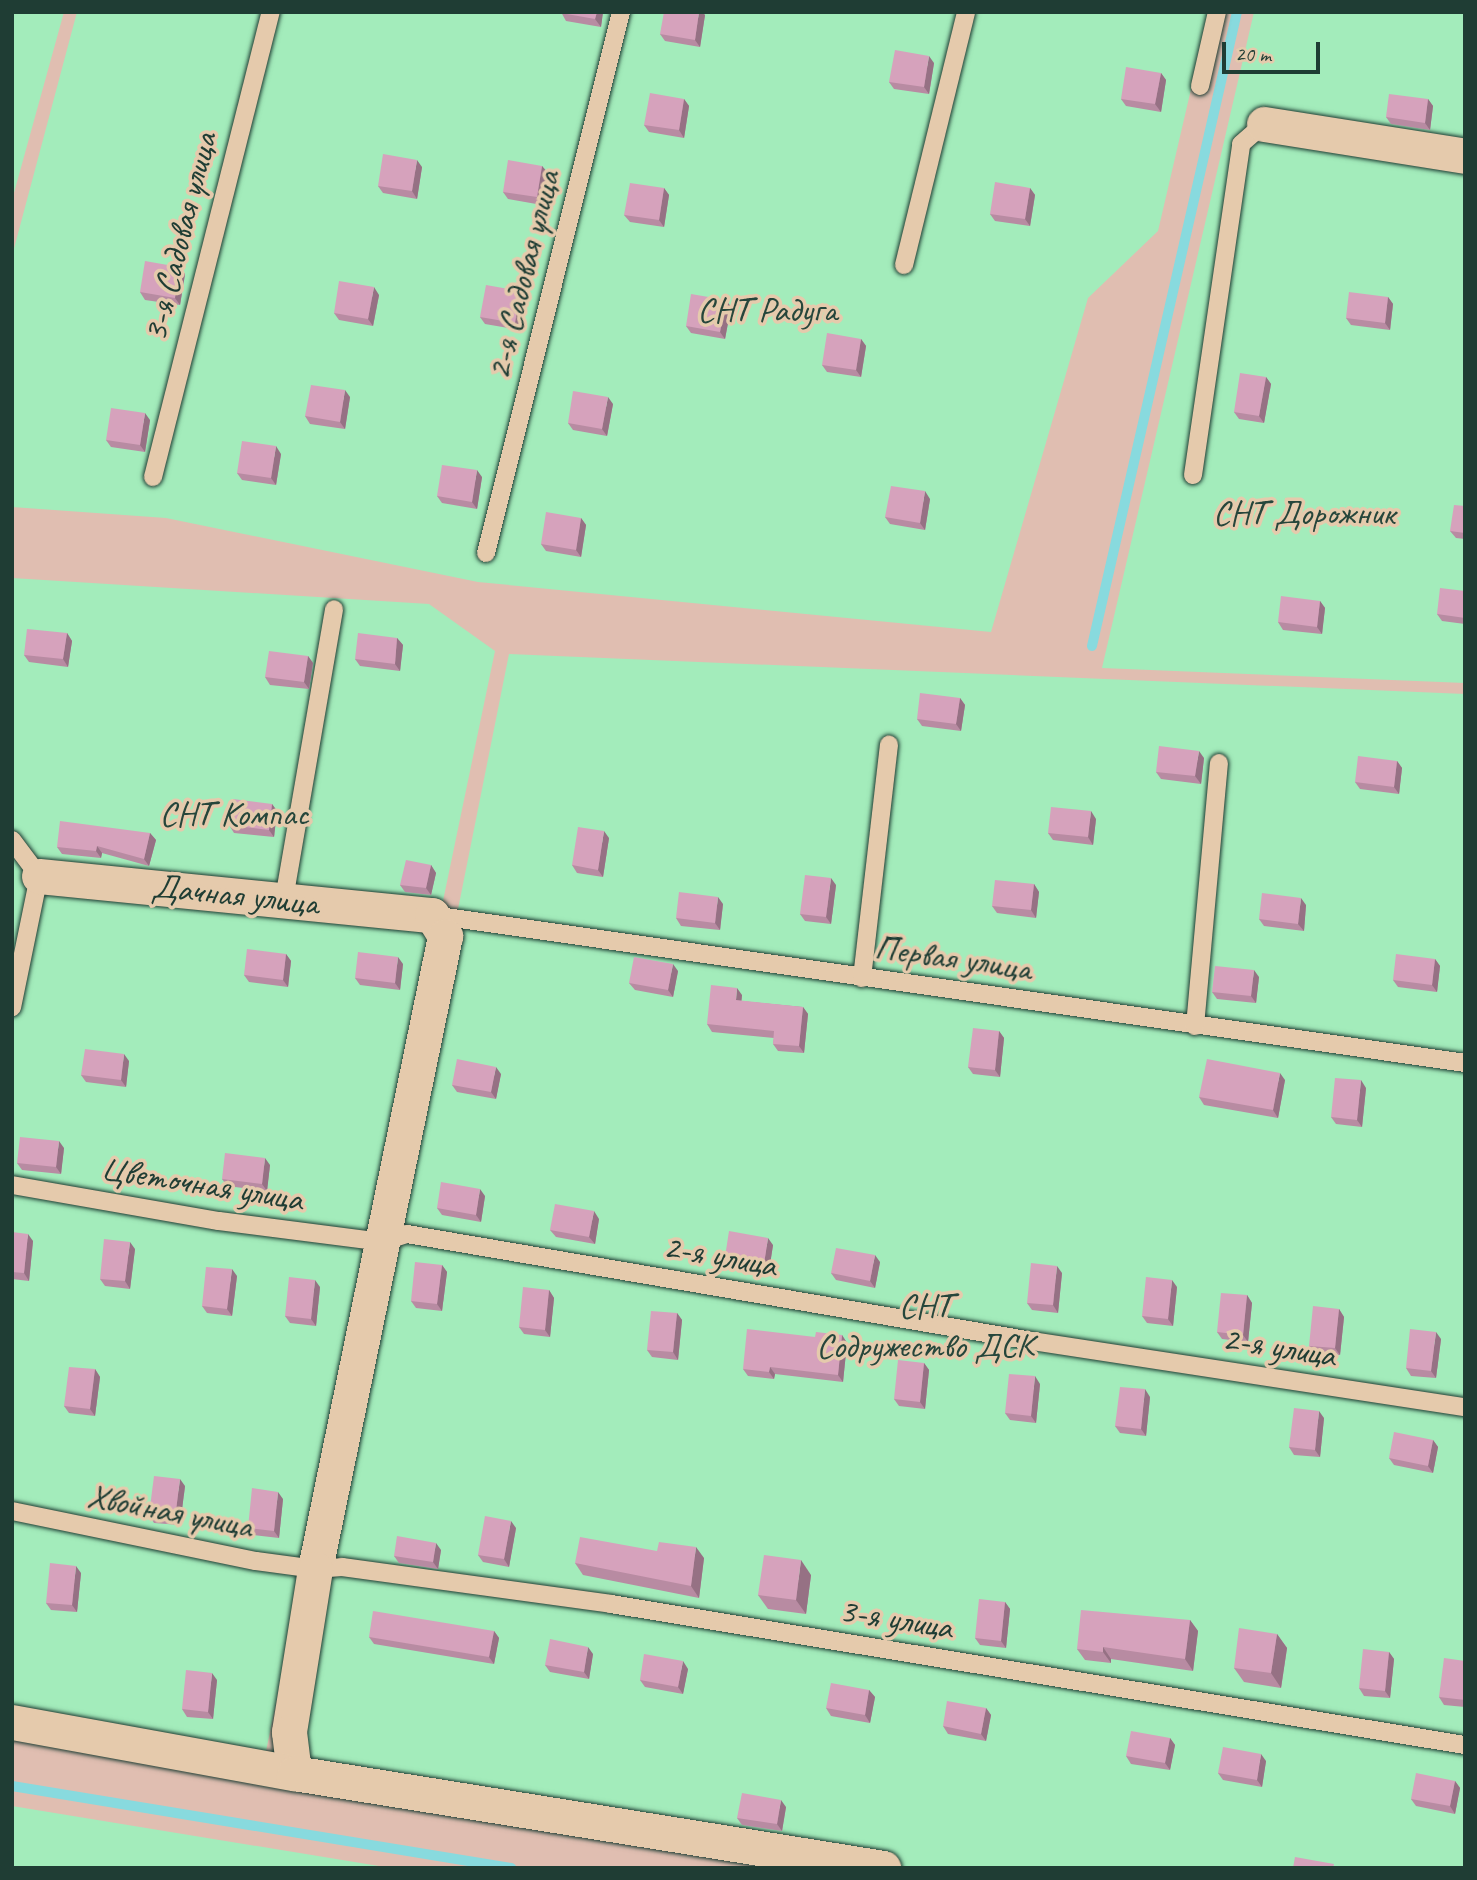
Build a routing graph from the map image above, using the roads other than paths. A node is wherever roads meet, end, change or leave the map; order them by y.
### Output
1 (271, 12) edge
2 (621, 12) edge
3 (965, 12) edge
4 (1217, 12) edge
5 (1200, 86) dead end
6 (1264, 124) joint
7 (1465, 156) edge
8 (904, 265) dead end
9 (1194, 475) dead end
10 (153, 477) dead end
11 (486, 553) dead end
12 (334, 609) dead end
13 (889, 745) dead end
14 (1219, 763) dead end
15 (12, 840) edge
16 (39, 876) junction
17 (284, 899) junction
18 (432, 915) junction
19 (862, 978) junction
20 (12, 1007) edge
21 (1195, 1026) junction
22 (1465, 1063) edge
23 (12, 1185) edge
24 (382, 1242) junction
25 (1465, 1407) edge
26 (12, 1511) edge
27 (315, 1569) junction
28 (12, 1722) edge
29 (1465, 1745) edge
30 (294, 1773) junction
31 (883, 1868) edge

1 - 10 lane, 3-я Садовая улица
2 - 11 lane, 2-я Садовая улица
3 - 8 lane
4 - 5 lane
6 - 7 street
6 - 9 lane
12 - 17 lane
13 - 19 lane
14 - 21 lane
15 - 16 lane
16 - 17 street, Дачная улица
16 - 20 lane
17 - 18 street, Дачная улица
18 - 19 lane, Первая улица
18 - 24 street
19 - 21 lane, Первая улица
21 - 22 lane, Первая улица
23 - 24 lane, Цветочная улица
24 - 25 lane, 2-я улица
24 - 27 street
26 - 27 lane, Хвойная улица
27 - 29 lane, 3-я улица
27 - 30 street
28 - 30 street
30 - 31 street

